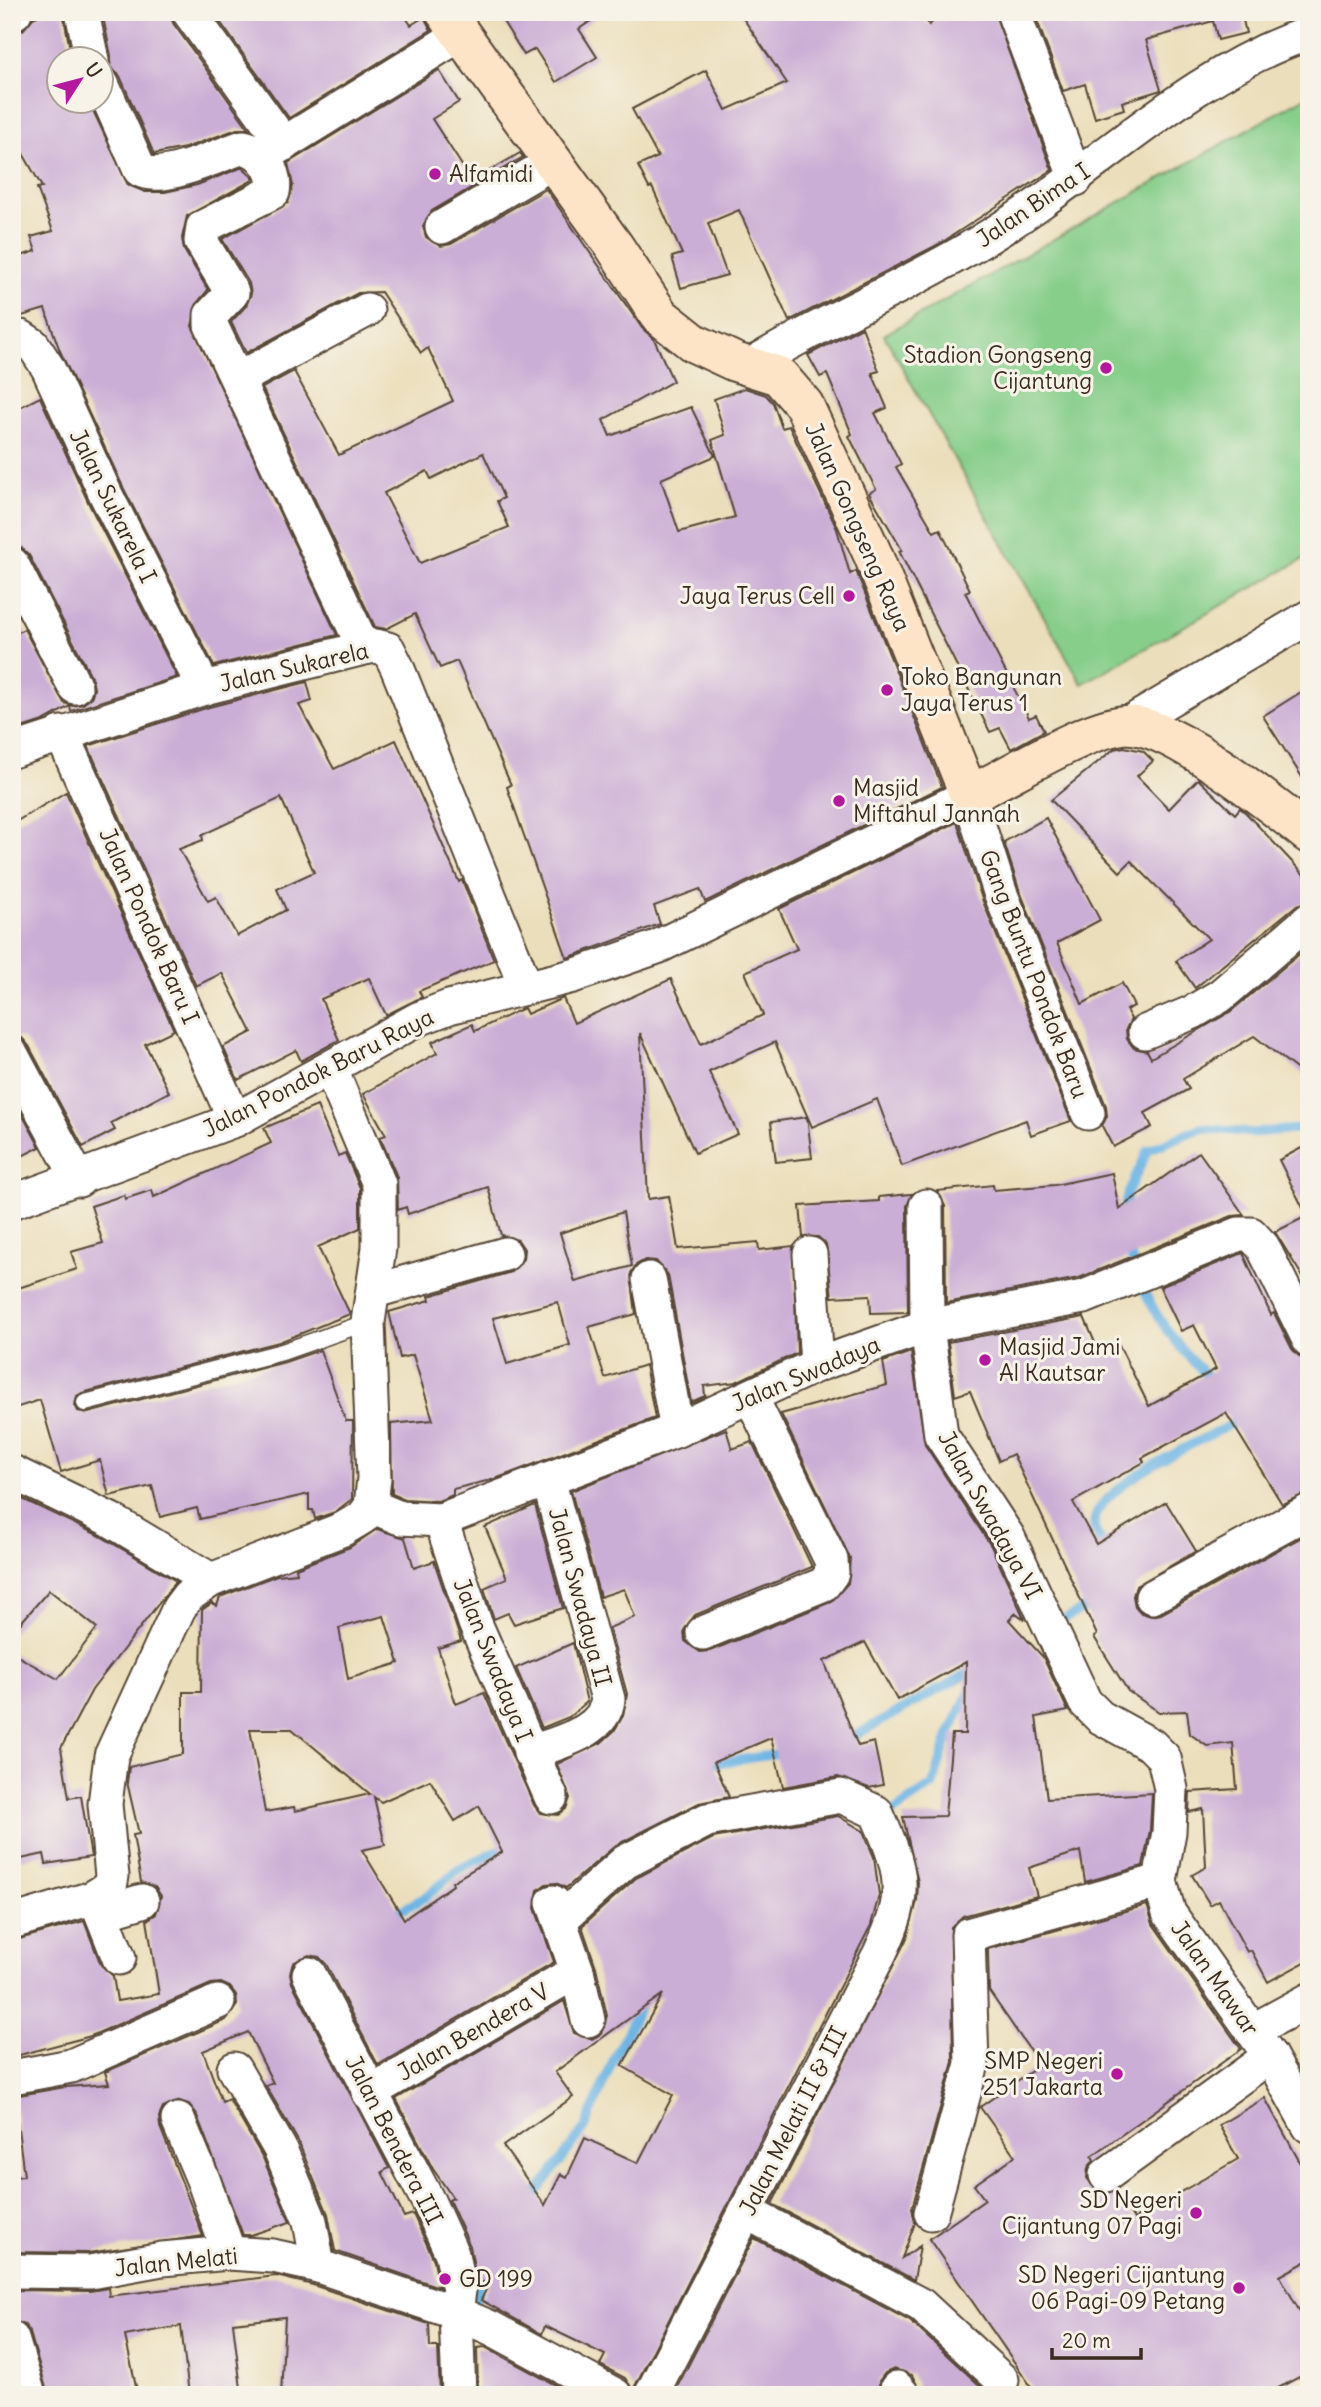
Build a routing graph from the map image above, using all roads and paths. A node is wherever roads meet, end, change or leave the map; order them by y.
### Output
1 (82, 12) edge
2 (189, 12) edge
3 (1013, 12) edge
4 (453, 23) edge
5 (1309, 33) edge
6 (89, 46) edge
7 (116, 116) edge
8 (273, 150) junction
9 (553, 162) junction
10 (1076, 179) junction
11 (442, 227) dead end
12 (368, 310) dead end
13 (12, 338) edge
14 (749, 366) junction
15 (238, 379) junction
16 (12, 564) edge
17 (1309, 617) edge
18 (364, 648) junction
19 (75, 687) dead end
20 (204, 688) junction
21 (1126, 725) junction
22 (61, 733) junction
23 (12, 751) edge
24 (968, 795) junction
25 (1309, 834) edge
26 (1309, 920) edge
27 (526, 987) junction
28 (1145, 1032) dead end
29 (12, 1055) edge
30 (331, 1070) junction
31 (1088, 1113) dead end
32 (236, 1120) junction
33 (79, 1180) junction
34 (12, 1202) edge
35 (926, 1206) dead end
36 (505, 1254) dead end
37 (810, 1254) dead end
38 (649, 1279) dead end
39 (372, 1306) junction
40 (927, 1326) junction
41 (1309, 1340) edge
42 (817, 1365) junction
43 (751, 1396) junction
44 (85, 1404) dead end
45 (677, 1430) junction
46 (12, 1472) edge
47 (548, 1479) junction
48 (371, 1506) junction
49 (1309, 1511) edge
50 (441, 1520) junction
51 (211, 1580) junction
52 (1152, 1597) dead end
53 (1046, 1619) joint
54 (703, 1633) dead end
55 (530, 1753) junction
56 (551, 1797) dead end
57 (1160, 1881) junction
58 (142, 1901) dead end
59 (98, 1905) junction
60 (12, 1922) edge
61 (119, 1958) dead end
62 (577, 1971) junction
63 (309, 1974) dead end
64 (1309, 2000) edge
65 (218, 2002) dead end
66 (588, 2020) dead end
67 (1261, 2044) junction
68 (234, 2069) dead end
69 (12, 2077) edge
70 (369, 2093) junction
71 (178, 2120) dead end
72 (1309, 2126) edge
73 (1106, 2175) dead end
74 (746, 2211) junction
75 (931, 2213) dead end
76 (229, 2253) junction
77 (318, 2266) junction
78 (12, 2271) edge
79 (458, 2314) junction
80 (12, 2339) edge
81 (1002, 2381) dead end
82 (29, 2395) edge
83 (459, 2395) edge
84 (615, 2395) edge
85 (651, 2395) edge

1 - 6 street
2 - 8 street
3 - 10 street
4 - 8 street
4 - 9 street, Jalan Gongseng Raya
5 - 10 street, Jalan Bima I
7 - 8 street
8 - 15 street
9 - 11 street
9 - 14 street, Jalan Gongseng Raya
10 - 14 street, Jalan Bima I
12 - 15 street
13 - 20 street, Jalan Sukarela I
14 - 24 street, Jalan Gongseng Raya
15 - 18 street
16 - 19 street
17 - 21 street
18 - 20 street, Jalan Sukarela
18 - 27 street, Jalan Sukarela
20 - 22 street, Jalan Sukarela
21 - 24 street
21 - 25 street
22 - 23 street, Jalan Sukarela
22 - 32 street, Jalan Pondok Baru I
24 - 27 street, Jalan Pondok Baru Raya
24 - 31 street, Gang Buntu Pondok Baru
26 - 28 street
27 - 30 street, Jalan Pondok Baru Raya
29 - 33 street
30 - 32 street, Jalan Pondok Baru Raya
30 - 39 street
32 - 33 street, Jalan Pondok Baru Raya
33 - 34 street, Jalan Pondok Baru Raya
35 - 40 street, Jalan Swadaya VI
36 - 39 street
37 - 42 street
38 - 45 street
39 - 44 lane
39 - 48 street
40 - 41 street, Jalan Swadaya
40 - 42 street, Jalan Swadaya
40 - 53 street, Jalan Swadaya VI
42 - 43 street, Jalan Swadaya
43 - 45 street, Jalan Swadaya
43 - 54 street
45 - 47 street, Jalan Swadaya
46 - 51 street
47 - 50 street, Jalan Swadaya
47 - 55 street, Jalan Swadaya II
48 - 50 street, Jalan Swadaya
48 - 51 street
49 - 52 street
50 - 55 street, Jalan Swadaya I
51 - 59 street
53 - 57 street, Jalan Mawar
55 - 56 street, Jalan Swadaya I
57 - 67 street, Jalan Mawar
57 - 75 street
58 - 59 street
59 - 60 street
59 - 61 street
62 - 66 street
62 - 70 street, Jalan Bendera V
62 - 74 street, Jalan Melati II & III
63 - 70 street, Jalan Bendera III
64 - 67 street
65 - 69 street
67 - 72 street, Jalan Mawar
67 - 73 street
68 - 77 street
70 - 79 street, Jalan Bendera III
71 - 76 street
74 - 81 street
74 - 85 street, Jalan Melati II & III
76 - 77 street, Jalan Melati
76 - 78 street, Jalan Melati
77 - 79 street, Jalan Melati
79 - 83 street, Jalan Bendera III
79 - 84 street, Jalan Melati
80 - 82 street

